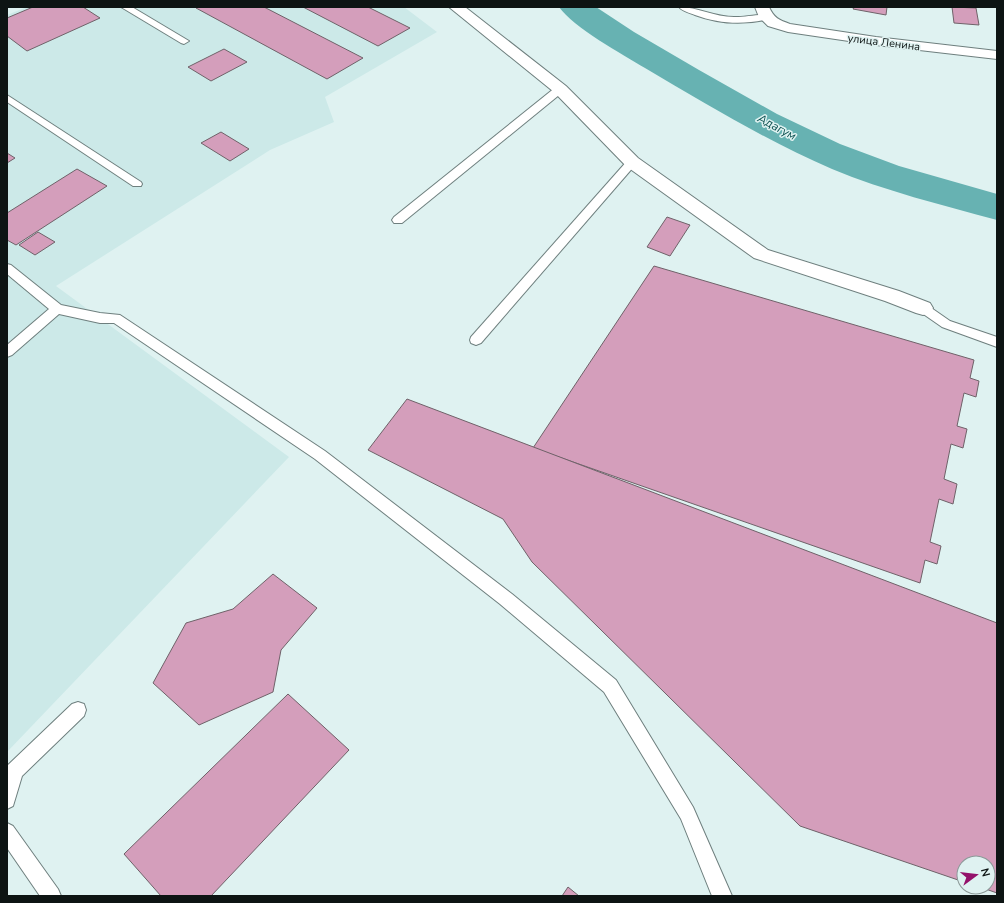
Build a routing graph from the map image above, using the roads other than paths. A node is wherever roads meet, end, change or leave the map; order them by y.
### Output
1 (125, 7) edge
2 (456, 7) edge
3 (683, 7) edge
4 (767, 16) edge
5 (184, 41) dead end
6 (997, 55) edge
7 (560, 90) junction
8 (7, 98) edge
9 (632, 162) junction
10 (137, 184) dead end
11 (398, 220) dead end
12 (7, 268) edge
13 (923, 308) joint
14 (57, 309) junction
15 (476, 340) dead end
16 (997, 342) edge
17 (7, 352) edge
18 (78, 710) dead end
19 (7, 800) edge
20 (7, 832) edge
21 (51, 896) edge
22 (722, 896) edge

1 - 5 lane
2 - 7 street
3 - 4 lane
4 - 6 street, улица Ленина
7 - 9 street
7 - 11 lane
8 - 10 lane
9 - 13 street
9 - 15 lane
12 - 14 lane
13 - 16 lane
14 - 17 lane
14 - 22 lane
18 - 19 lane
20 - 21 lane

